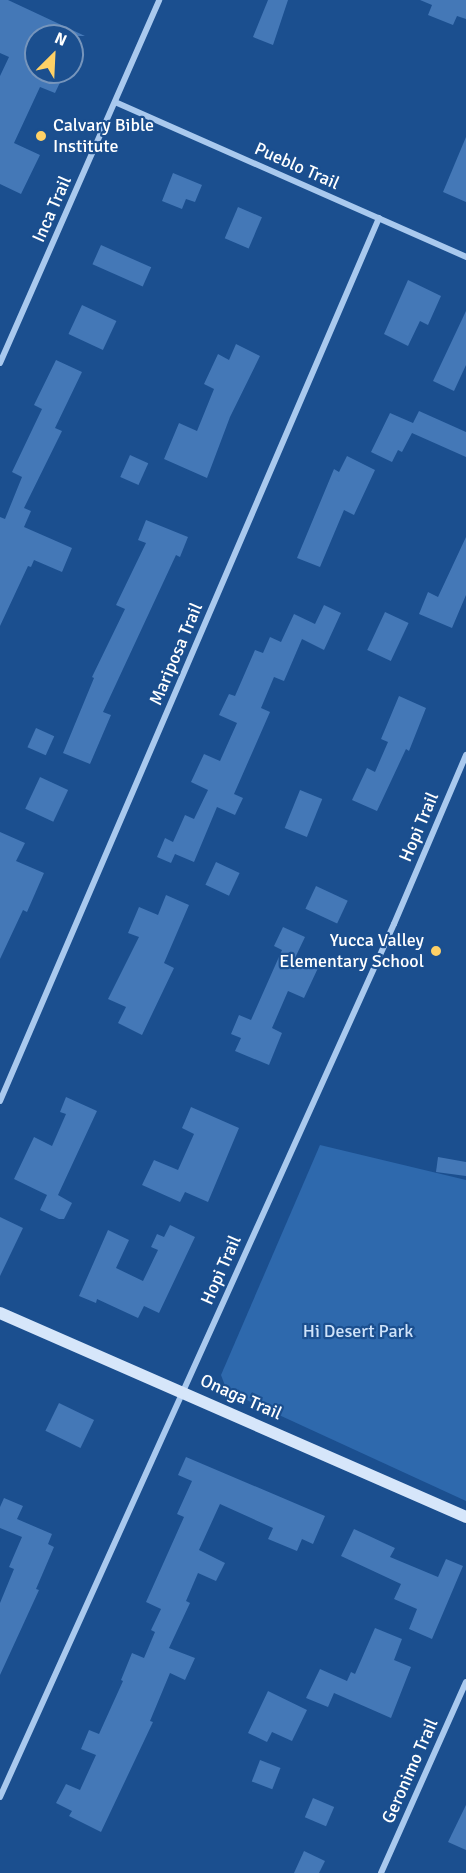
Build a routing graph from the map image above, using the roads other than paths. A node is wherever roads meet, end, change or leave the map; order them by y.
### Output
1 (159, 0) edge
2 (116, 102) junction
3 (379, 218) junction
4 (466, 257) edge
5 (0, 363) edge
6 (466, 755) edge
7 (0, 1101) edge
8 (0, 1313) edge
9 (183, 1392) junction
10 (466, 1517) edge
11 (466, 1682) edge
12 (0, 1797) edge
13 (381, 1873) edge

1 - 2 street, Inca Trail
2 - 3 street, Pueblo Trail
2 - 5 street, Inca Trail
3 - 4 street, Pueblo Trail
3 - 7 street, Mariposa Trail
6 - 9 street, Hopi Trail
8 - 9 street, Onaga Trail
9 - 10 street, Onaga Trail
9 - 12 street, Hopi Trail
11 - 13 street, Geronimo Trail

